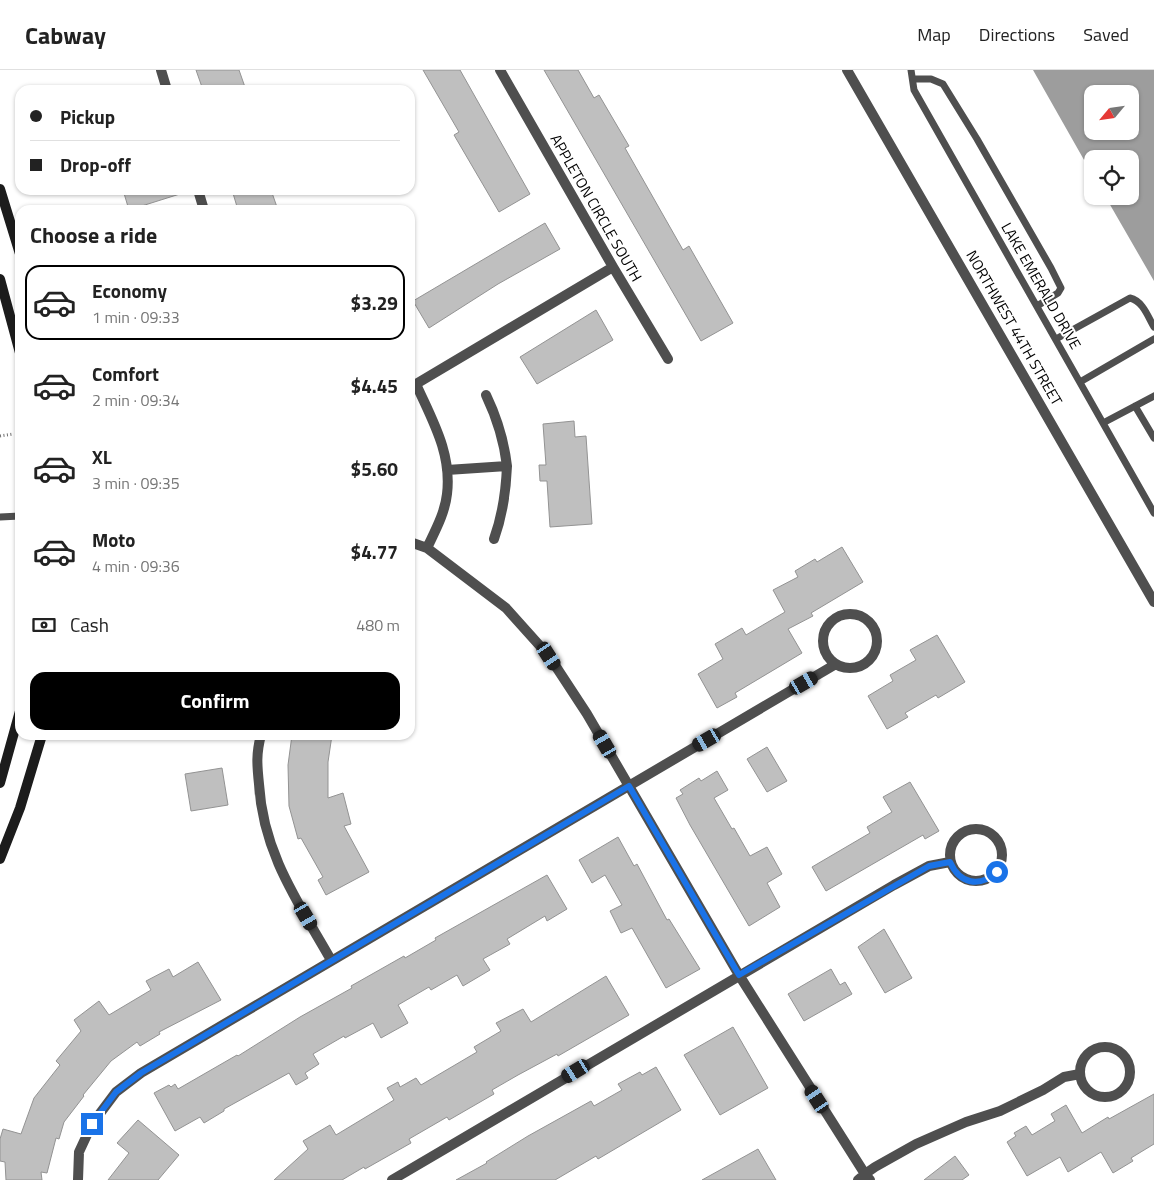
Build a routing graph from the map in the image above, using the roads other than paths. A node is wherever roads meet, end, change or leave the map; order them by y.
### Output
1 (161, 70) edge
2 (500, 70) edge
3 (847, 70) edge
4 (911, 70) edge
5 (912, 79) junction
6 (166, 85) edge
7 (0, 189) edge
8 (15, 238) edge
9 (612, 268) junction
10 (0, 279) edge
11 (1037, 306) junction
12 (1154, 328) edge
13 (15, 334) edge
14 (1056, 339) junction
15 (1154, 340) edge
16 (668, 359) dead end
17 (1080, 382) junction
18 (415, 385) edge
19 (415, 390) edge
20 (486, 395) dead end
21 (1154, 396) edge
22 (1135, 406) junction
23 (1103, 423) junction
24 (1154, 438) edge
25 (507, 466) junction
26 (448, 470) junction
27 (1154, 513) edge
28 (15, 516) edge
29 (0, 517) edge
30 (494, 539) dead end
31 (415, 544) edge
32 (427, 548) junction
33 (1154, 602) edge
34 (836, 664) junction
35 (15, 727) edge
36 (41, 740) edge
37 (259, 740) edge
38 (2, 770) edge
39 (0, 783) edge
40 (629, 786) junction
41 (0, 859) edge
42 (950, 862) junction
43 (331, 960) junction
44 (739, 975) junction
45 (1080, 1074) junction
46 (864, 1178) edge
47 (78, 1180) edge
48 (392, 1180) edge

1 - 6 street
2 - 9 street, APPLETON CIRCLE SOUTH
3 - 33 street, NORTHWEST 44TH STREET
4 - 5 lane, LAKE EMERALD DRIVE
5 - 11 lane, LAKE EMERALD DRIVE
5 - 11 lane
7 - 8 main road
9 - 16 street, APPLETON CIRCLE SOUTH
9 - 18 street
10 - 13 main road
11 - 14 lane, LAKE EMERALD DRIVE
12 - 14 lane
14 - 17 lane, LAKE EMERALD DRIVE
15 - 17 lane
17 - 23 lane, LAKE EMERALD DRIVE
19 - 26 street
20 - 25 street
21 - 22 lane
22 - 23 lane
22 - 24 lane
23 - 27 lane, LAKE EMERALD DRIVE
25 - 26 street
25 - 30 street
26 - 32 street
28 - 29 lane
31 - 32 street
32 - 40 street
34 - 34 street
34 - 40 street
35 - 38 main road
36 - 41 main road
37 - 43 street
38 - 39 main road
40 - 43 street
40 - 44 street
42 - 42 street
42 - 44 street
43 - 47 street
44 - 46 street
44 - 48 street
45 - 45 street
45 - 46 street

